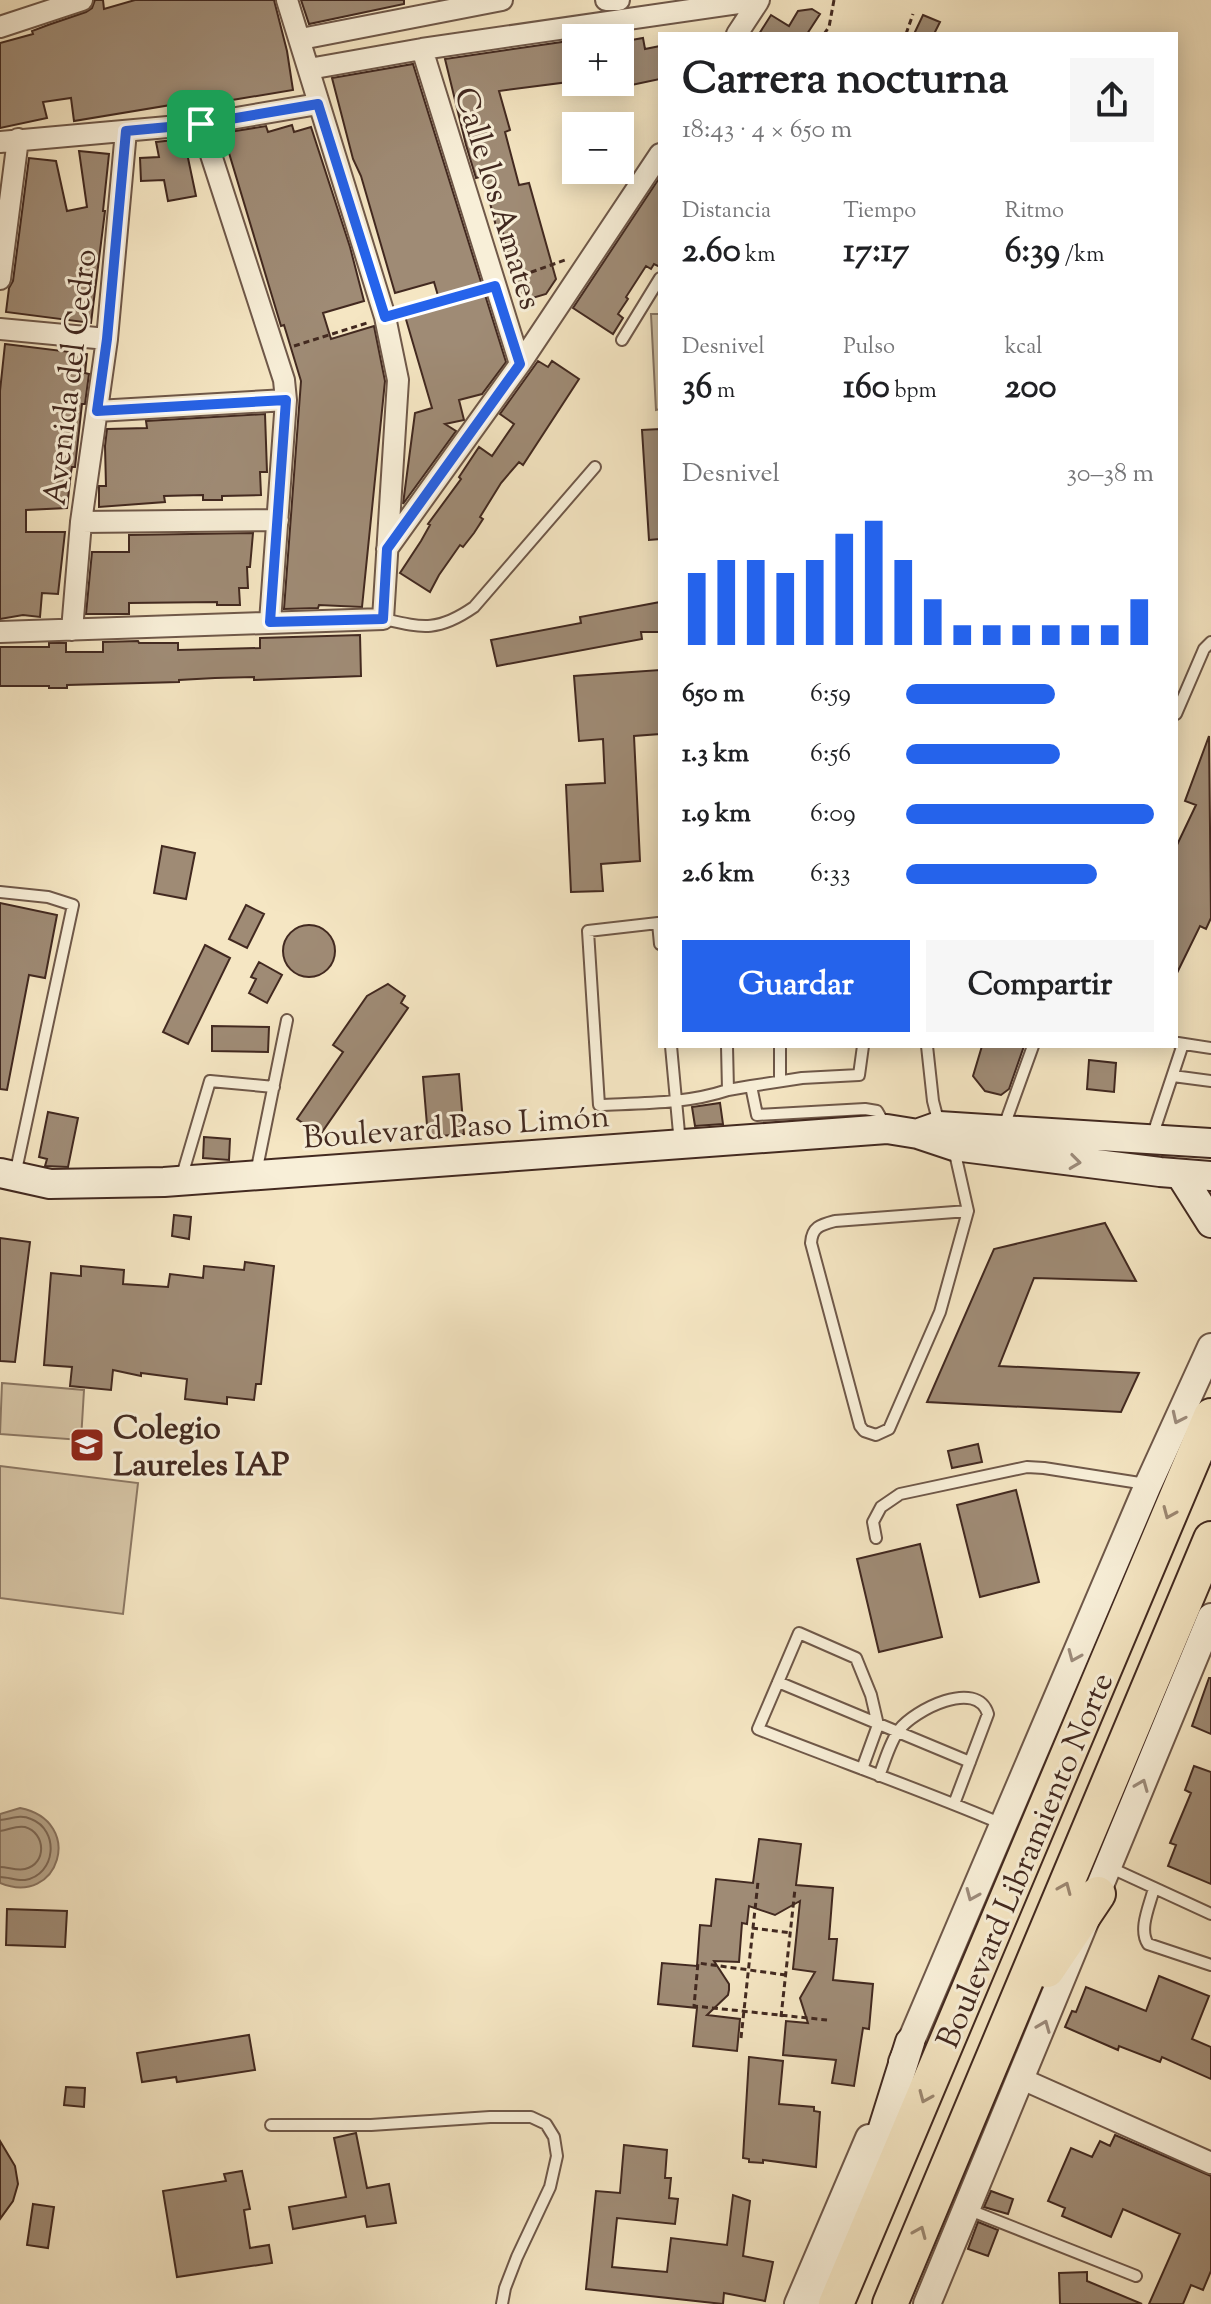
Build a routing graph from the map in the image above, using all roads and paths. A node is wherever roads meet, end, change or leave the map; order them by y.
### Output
1 (82, 0) edge
2 (287, 0) edge
3 (502, 0) edge
4 (834, 0) edge
5 (758, 1) edge
6 (913, 14) dead end
7 (0, 27) edge
8 (738, 32) edge
9 (825, 32) edge
10 (907, 32) edge
11 (301, 39) junction
12 (422, 49) junction
13 (309, 69) junction
14 (318, 104) junction
15 (201, 124) junction
16 (126, 131) junction
17 (9, 140) edge
18 (658, 157) edge
19 (600, 248) junction
20 (0, 279) edge
21 (658, 281) edge
22 (495, 286) junction
23 (385, 317) junction
24 (0, 329) edge
25 (107, 339) junction
26 (622, 340) dead end
27 (275, 352) junction
28 (520, 364) junction
29 (286, 400) junction
30 (97, 411) junction
31 (595, 467) dead end
32 (278, 520) junction
33 (81, 522) junction
34 (387, 549) junction
35 (383, 619) junction
36 (270, 622) junction
37 (72, 630) junction
38 (0, 632) edge
39 (1211, 642) edge
40 (1178, 709) edge
41 (0, 892) edge
42 (658, 923) edge
43 (287, 1020) dead end
44 (1179, 1043) edge
45 (671, 1048) edge
46 (727, 1048) edge
47 (780, 1048) edge
48 (863, 1048) edge
49 (927, 1048) edge
50 (1032, 1048) edge
51 (1211, 1048) edge
52 (1173, 1076) junction
53 (780, 1081) junction
54 (1211, 1081) edge
55 (751, 1086) junction
56 (274, 1087) junction
57 (728, 1090) junction
58 (676, 1102) junction
59 (887, 1129) junction
60 (937, 1135) junction
61 (1151, 1138) junction
62 (1000, 1139) junction
63 (1211, 1143) edge
64 (680, 1144) junction
65 (1180, 1174) junction
66 (7, 1175) edge
67 (256, 1175) junction
68 (1211, 1176) edge
69 (181, 1181) junction
70 (968, 1211) junction
71 (1211, 1223) edge
72 (1211, 1347) edge
73 (1211, 1416) edge
74 (1148, 1485) junction
75 (876, 1538) dead end
76 (1211, 1539) edge
77 (1211, 1617) edge
78 (778, 1682) junction
79 (878, 1725) junction
80 (897, 1733) junction
81 (970, 1762) junction
82 (862, 1769) junction
83 (879, 1776) junction
84 (954, 1804) junction
85 (1002, 1824) junction
86 (1103, 1881) junction
87 (758, 1882) dead end
88 (1154, 1888) junction
89 (795, 1889) dead end
90 (1211, 1914) edge
91 (752, 1928) junction
92 (791, 1933) junction
93 (1211, 1965) edge
94 (747, 1970) junction
95 (786, 1975) junction
96 (742, 2012) junction
97 (781, 2017) junction
98 (827, 2020) dead end
99 (1003, 2037) junction
100 (741, 2038) dead end
101 (910, 2042) junction
102 (1022, 2079) junction
103 (271, 2125) dead end
104 (1211, 2163) edge
105 (966, 2208) junction
106 (1136, 2276) dead end
107 (502, 2304) edge
108 (798, 2304) edge
109 (816, 2304) edge
110 (836, 2304) edge
111 (890, 2304) edge
112 (927, 2304) edge

1 - 7 street
2 - 11 street
3 - 11 street
4 - 9 path
5 - 8 street
5 - 12 street
6 - 10 path
11 - 13 street
12 - 13 street
12 - 22 street, Calle los Amates
13 - 14 street
14 - 15 street
14 - 23 street
15 - 16 street
15 - 27 street
16 - 17 street
16 - 25 street, Avenida del Cedro
17 - 20 street
18 - 19 street
19 - 22 path
19 - 28 street
21 - 26 lane
22 - 23 path
22 - 28 street, Calle los Amates
23 - 27 path
23 - 34 street
24 - 25 street
25 - 30 street, Avenida del Cedro
27 - 29 street
28 - 34 street
29 - 30 street
29 - 32 street
30 - 33 street, Avenida del Cedro
31 - 35 lane
32 - 33 street
32 - 36 street
33 - 37 street, Avenida del Cedro
34 - 35 street
35 - 36 street
36 - 37 street
37 - 38 street
39 - 40 lane
41 - 66 lane
42 - 58 lane
43 - 56 lane
44 - 51 lane
44 - 52 lane
45 - 58 lane
46 - 57 lane
47 - 53 lane
48 - 53 lane
49 - 60 lane
50 - 62 lane
52 - 54 lane
52 - 61 lane
53 - 55 lane
55 - 57 lane
55 - 59 lane
56 - 67 lane
56 - 69 lane
57 - 58 lane
58 - 64 lane
59 - 60 main road, Boulevard Paso Limón
59 - 64 main road, Boulevard Paso Limón
60 - 62 main road, Boulevard Paso Limón
60 - 70 lane
61 - 62 main road, Boulevard Paso Limón
61 - 63 main road, Boulevard Paso Limón
62 -> 65 main road, Boulevard Paso Limón
64 - 67 main road, Boulevard Paso Limón
65 - 68 main road, Boulevard Paso Limón
65 - 71 main road
66 - 69 main road, Boulevard Paso Limón
67 - 69 main road, Boulevard Paso Limón
70 - 70 lane
72 -> 74 street
73 -> 110 highway, Boulevard Libramiento Norte
74 - 75 lane
74 -> 85 street
99 -> 76 highway, Boulevard Libramiento Norte
86 -> 77 street
78 - 79 lane
78 - 79 lane
78 - 82 lane
79 - 80 lane
79 - 82 lane
80 - 81 lane
80 - 81 lane
80 - 83 lane
81 - 84 lane
82 - 83 lane
83 - 84 lane
84 - 85 lane
85 -> 101 street
86 - 88 lane
86 - 99 highway
102 -> 86 street
87 - 91 path
88 - 90 lane
88 - 93 lane
89 - 92 path
91 - 92 path
91 - 94 path
92 - 95 path
94 - 95 path
94 - 96 path
94 - 96 path
95 - 97 path
96 - 97 path
96 - 100 path
97 - 98 path
111 -> 99 highway, Boulevard Libramiento Norte
101 - 108 street
101 - 109 main road
102 - 104 street
102 - 105 street
103 - 107 lane
105 - 106 lane
105 - 112 street

